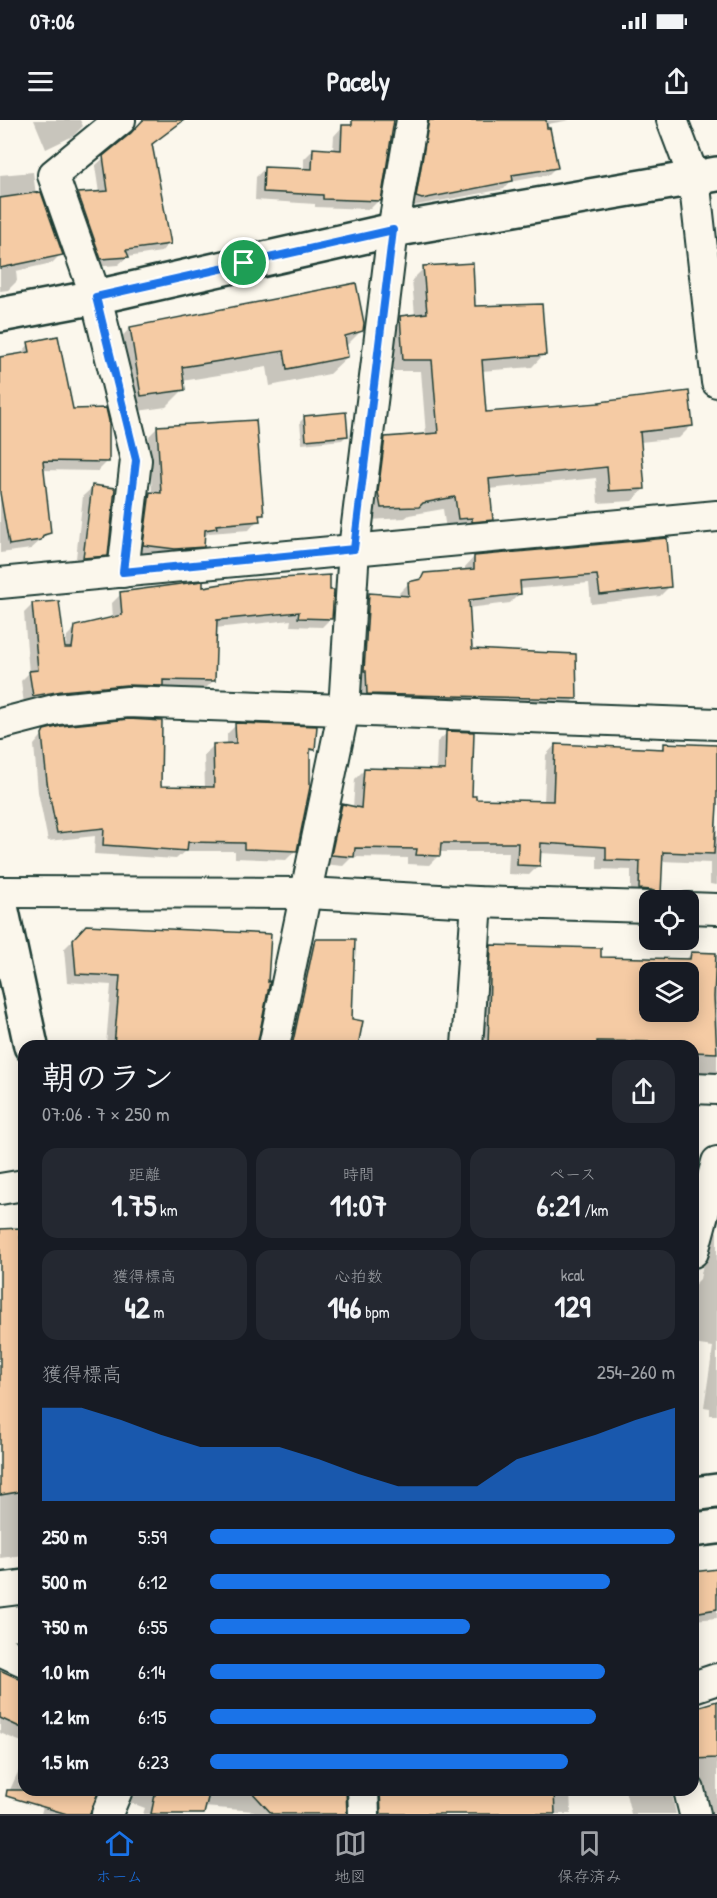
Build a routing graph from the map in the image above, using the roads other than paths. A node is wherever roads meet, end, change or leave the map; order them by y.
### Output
1 (120, 120) edge
2 (412, 120) edge
3 (672, 120) edge
4 (705, 176) edge
5 (393, 230) junction
6 (96, 297) junction
7 (0, 315) edge
8 (717, 382) edge
9 (717, 516) edge
10 (354, 549) junction
11 (123, 572) junction
12 (0, 583) edge
13 (344, 709) junction
14 (0, 724) edge
15 (717, 724) edge
16 (0, 892) edge
17 (307, 893) junction
18 (0, 902) edge
19 (477, 902) junction
20 (639, 907) edge
21 (699, 908) edge
22 (717, 909) edge
23 (30, 1040) edge
24 (275, 1040) edge
25 (467, 1040) edge
26 (699, 1088) edge
27 (717, 1089) edge
28 (717, 1162) edge
29 (18, 1186) edge
30 (0, 1189) edge
31 (699, 1230) edge
32 (717, 1491) edge
33 (699, 1493) edge
34 (717, 1527) edge
35 (699, 1529) edge
36 (18, 1588) edge
37 (0, 1590) edge
38 (18, 1623) edge
39 (0, 1625) edge
40 (0, 1650) edge
41 (18, 1658) edge
42 (717, 1679) edge
43 (699, 1685) edge
44 (114, 1796) edge
45 (363, 1796) edge
46 (690, 1796) edge
47 (107, 1814) edge
48 (364, 1814) edge
49 (695, 1814) edge

1 - 6 street
2 - 5 street
3 - 4 street
4 - 5 street
4 - 8 street
5 - 6 street
5 - 10 street
6 - 7 street
6 - 11 street
9 - 10 street
10 - 11 street
10 - 13 street
11 - 12 street
13 - 14 street
13 - 15 street
13 - 17 street
16 - 17 street
17 - 19 street
17 - 24 street
18 - 23 street
19 - 20 street
19 - 25 street
21 - 22 street
26 - 27 street
28 - 31 street
29 - 30 street
32 - 33 street
34 - 35 street
36 - 37 street
38 - 39 street
40 - 41 street
42 - 43 street
44 - 47 street
45 - 48 street
46 - 49 street

